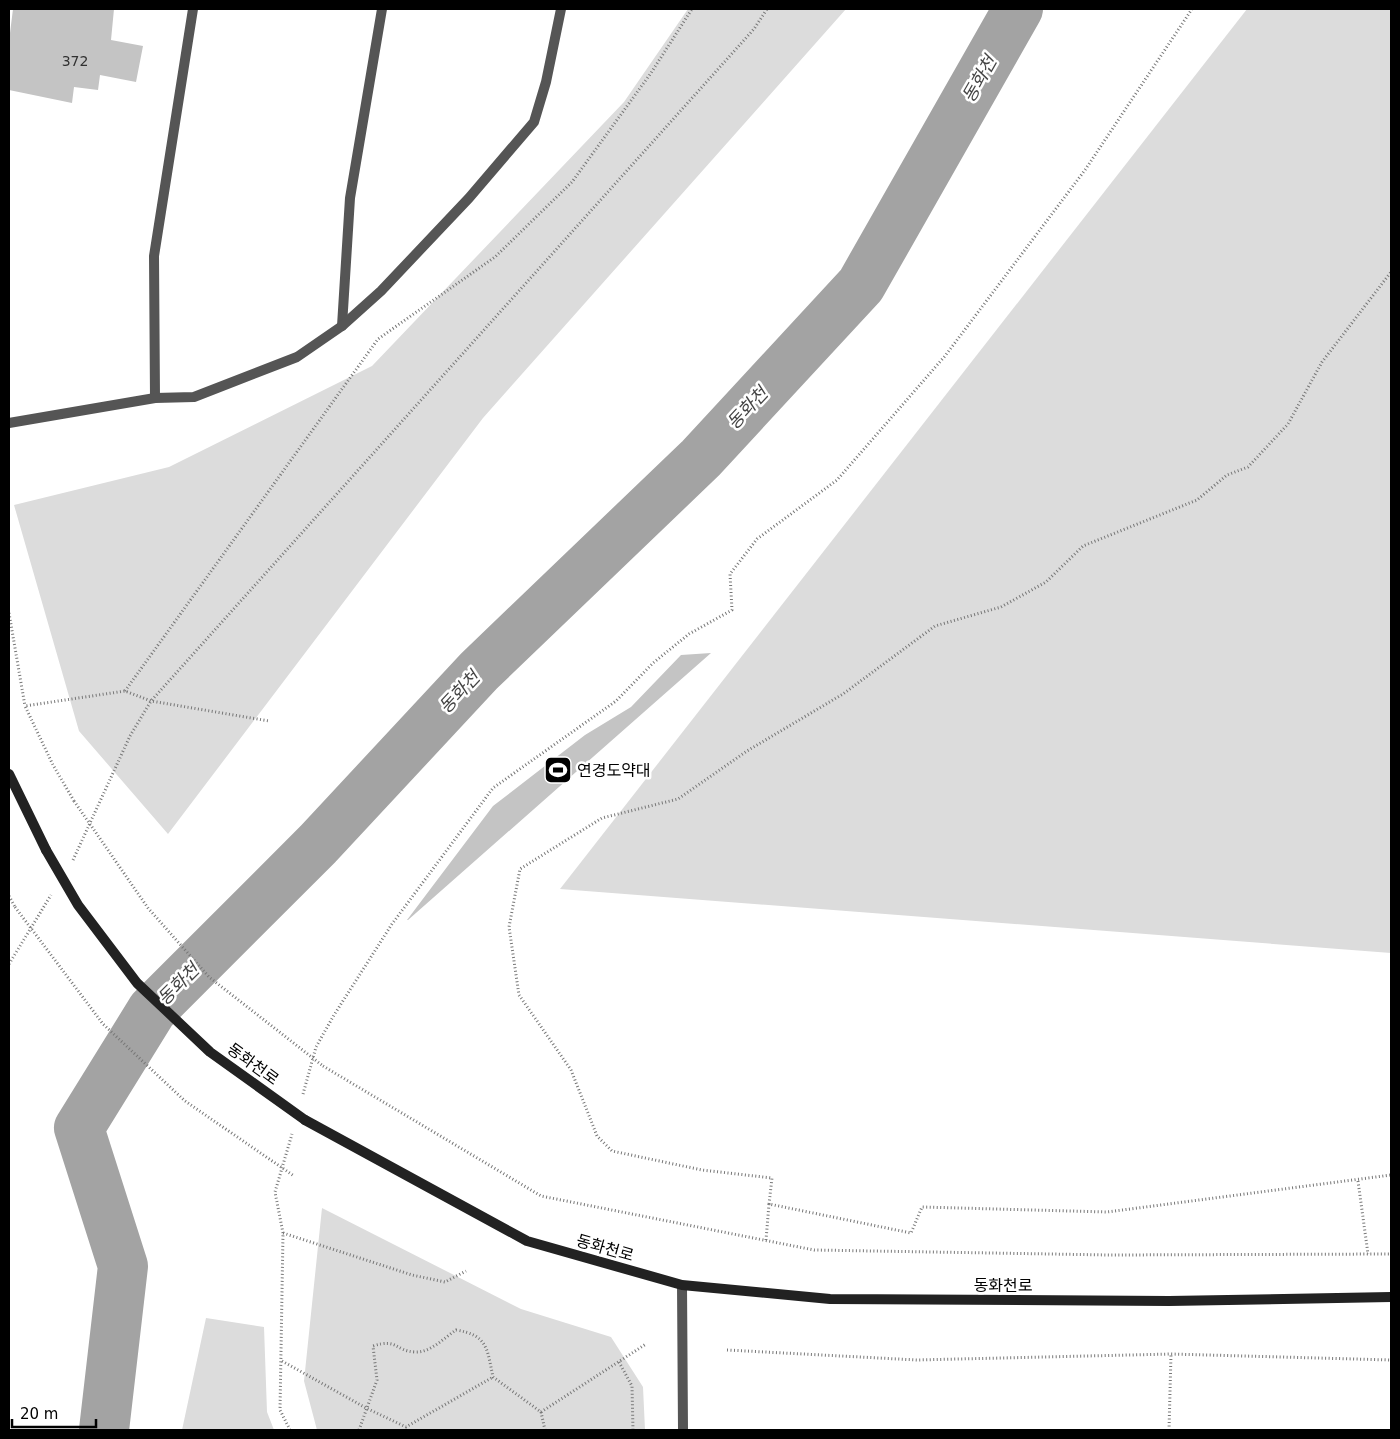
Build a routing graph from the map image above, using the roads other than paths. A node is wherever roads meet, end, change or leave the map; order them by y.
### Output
1 (193, 9) edge
2 (382, 9) edge
3 (561, 9) edge
4 (342, 326) junction
5 (156, 398) junction
6 (9, 423) edge
7 (9, 774) edge
8 (682, 1285) junction
9 (1391, 1297) edge
10 (683, 1430) edge

1 - 5 street
2 - 4 street
3 - 4 street
4 - 5 street
5 - 6 street
7 - 8 main road, 동화천로, bridge
8 - 9 main road, 동화천로
8 - 10 street

